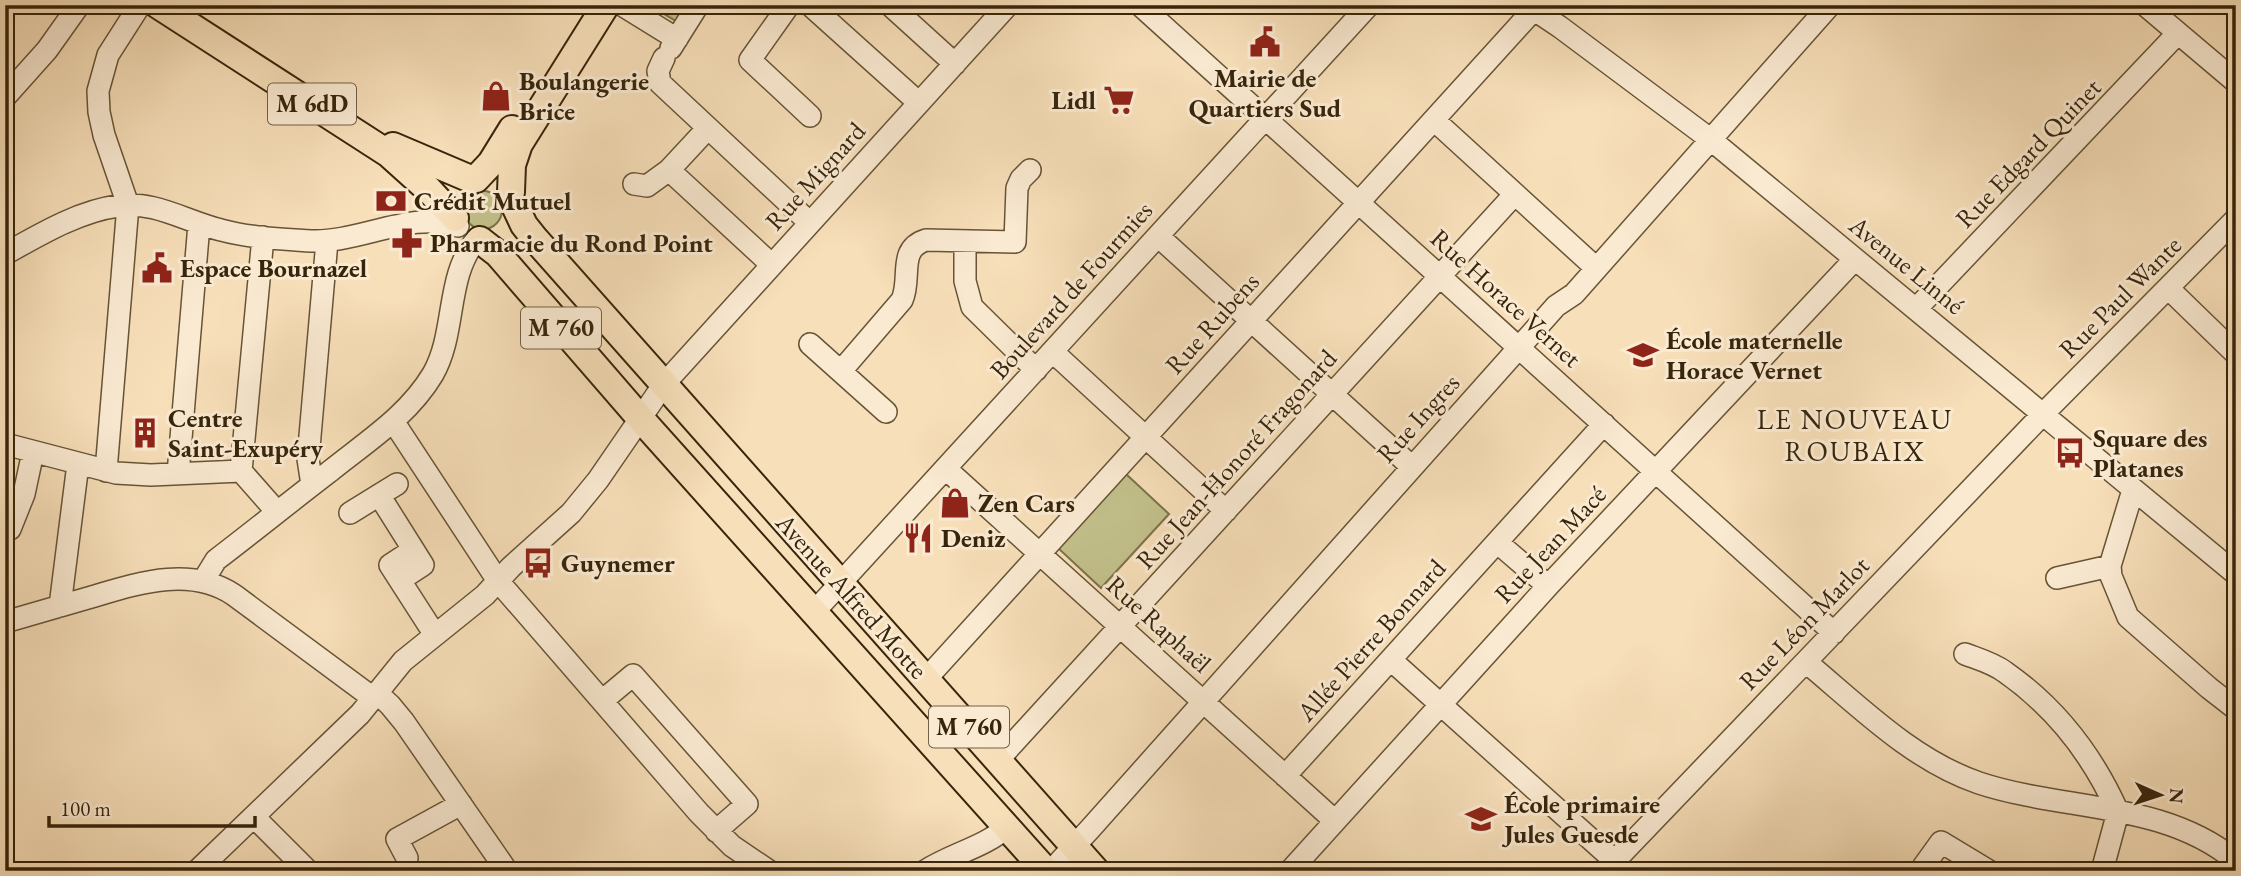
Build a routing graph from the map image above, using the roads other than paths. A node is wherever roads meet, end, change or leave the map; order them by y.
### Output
1 (79, 5) edge
2 (140, 5) edge
3 (158, 5) edge
4 (178, 5) edge
5 (589, 5) edge
6 (606, 5) edge
7 (622, 5) edge
8 (698, 5) edge
9 (789, 5) edge
10 (890, 5) edge
11 (1008, 5) edge
12 (1140, 5) edge
13 (1369, 5) edge
14 (1830, 5) edge
15 (2145, 5) edge
16 (1532, 6) edge
17 (817, 7) edge
18 (2178, 33) junction
19 (670, 50) junction
20 (955, 64) junction
21 (2236, 82) edge
22 (5, 97) edge
23 (919, 103) junction
24 (810, 116) dead end
25 (1265, 119) junction
26 (1434, 120) junction
27 (708, 128) junction
28 (1710, 139) junction
29 (669, 170) junction
30 (1030, 170) dead end
31 (419, 180) junction
32 (634, 184) dead end
33 (1514, 195) junction
34 (514, 200) junction
35 (1359, 203) junction
36 (128, 205) junction
37 (465, 210) junction
38 (2236, 219) edge
39 (810, 223) junction
40 (199, 224) junction
41 (412, 224) junction
42 (1158, 236) junction
43 (263, 237) junction
44 (327, 241) junction
45 (965, 241) junction
46 (5, 254) edge
47 (1855, 259) junction
48 (772, 265) junction
49 (1596, 268) junction
50 (1441, 276) junction
51 (2168, 288) junction
52 (1916, 309) junction
53 (1252, 321) junction
54 (810, 344) dead end
55 (1520, 346) junction
56 (1053, 352) junction
57 (2236, 354) edge
58 (1036, 370) junction
59 (841, 372) junction
60 (664, 384) junction
61 (1332, 394) junction
62 (886, 412) dead end
63 (2043, 415) junction
64 (640, 418) junction
65 (393, 421) junction
66 (1604, 424) junction
67 (1146, 438) junction
68 (5, 444) edge
69 (33, 452) junction
70 (78, 464) junction
71 (1412, 467) junction
72 (946, 469) junction
73 (106, 471) junction
74 (241, 471) junction
75 (1656, 471) junction
76 (178, 474) junction
77 (312, 485) junction
78 (2133, 490) junction
79 (1226, 511) junction
80 (277, 512) junction
81 (350, 513) dead end
82 (10, 529) dead end
83 (1498, 543) junction
84 (1040, 554) junction
85 (2110, 566) junction
86 (2236, 574) edge
87 (2057, 578) dead end
88 (203, 581) junction
89 (498, 582) junction
90 (842, 583) junction
91 (1548, 586) junction
92 (60, 606) junction
93 (814, 612) junction
94 (5, 622) edge
95 (1120, 627) junction
96 (1834, 633) junction
97 (435, 635) junction
98 (1965, 654) dead end
99 (1391, 660) junction
100 (1806, 662) junction
101 (926, 679) junction
102 (375, 696) junction
103 (601, 701) junction
104 (1203, 702) junction
105 (1442, 705) junction
106 (2236, 709) edge
107 (998, 760) junction
108 (1285, 776) junction
109 (461, 804) junction
110 (2118, 812) junction
111 (254, 817) junction
112 (1335, 821) junction
113 (1007, 827) junction
114 (716, 831) junction
115 (1075, 847) junction
116 (407, 858) dead end
117 (2236, 862) edge
118 (1610, 866) edge
119 (1923, 867) dead end
120 (197, 871) edge
121 (308, 871) edge
122 (507, 871) edge
123 (769, 871) edge
124 (925, 871) edge
125 (1048, 871) edge
126 (1096, 871) edge
127 (1290, 871) edge
128 (1989, 871) edge
129 (2102, 871) edge

1 - 22 street
2 - 36 street
3 - 31 main road, M 6dD
4 - 37 main road
5 - 37 main road
6 - 34 main road
7 - 19 street
8 - 19 street
9 - 24 street
10 - 20 street
11 - 20 street, Rue Mignard
12 - 25 street, Rue Horace Vernet
13 - 25 street, Boulevard de Fourmies
14 - 28 street, Rue Ingres
15 - 18 street
16 - 26 street, Rue Rubens
16 - 28 street, Avenue Linné
17 - 23 street
18 - 21 street
18 - 52 street, Rue Edgard Quinet
19 - 27 street
20 - 23 street, Rue Mignard
23 - 39 street, Rue Mignard
25 - 35 street, Rue Horace Vernet
25 - 42 street, Boulevard de Fourmies
26 - 33 street
26 - 35 street, Rue Rubens
27 - 29 street
27 - 39 street
28 - 47 street, Avenue Linné
28 - 49 street, Rue Ingres
29 - 32 street
29 - 48 street
30 - 45 street
31 - 37 main road, M 6dD
31 - 41 street
33 - 49 street
33 - 50 street, Rue Jean-Honoré Fragonard
34 - 37 main road
34 - 37 main road
34 - 60 main road, Avenue Alfred Motte / M 760
35 - 50 street, Rue Horace Vernet
35 - 53 street, Rue Rubens
36 - 40 street
36 - 46 street
36 - 73 street
37 - 41 street
37 - 64 main road, Avenue Alfred Motte / M 760
37 - 65 street
38 - 51 street, Rue Paul Wante
39 - 48 street, Rue Mignard
40 - 43 street
40 - 76 street
41 - 44 street
42 - 53 street
42 - 56 street, Boulevard de Fourmies
43 - 44 street
43 - 74 street
44 - 77 street
45 - 58 street
45 - 59 street
47 - 52 street, Avenue Linné
47 - 75 street, Rue Jean Macé
48 - 60 street, Rue Mignard
49 - 55 street, Rue Ingres
50 - 55 street, Rue Horace Vernet
50 - 61 street, Rue Jean-Honoré Fragonard
51 - 57 street
51 - 63 street, Rue Paul Wante
52 - 63 street, Avenue Linné
53 - 61 street
53 - 67 street, Rue Rubens
54 - 59 street
55 - 66 street, Rue Horace Vernet
55 - 71 street, Rue Ingres
56 - 58 street, Boulevard de Fourmies
56 - 67 street
58 - 72 street, Boulevard de Fourmies
59 - 62 street
60 - 64 street
60 - 90 main road, Avenue Alfred Motte / M 760
61 - 71 street
61 - 79 street, Rue Jean-Honoré Fragonard
63 - 78 street, Avenue Linné
63 - 96 street, Rue Léon Marlot
64 - 89 street
64 - 93 main road, Avenue Alfred Motte / M 760
65 - 77 street
65 - 89 street
66 - 75 street, Rue Horace Vernet
66 - 83 street, Allée Pierre Bonnard
67 - 79 street
67 - 84 street, Rue Rubens
68 - 69 street
69 - 70 street
69 - 82 street
70 - 73 street
70 - 92 street
71 - 104 street, Rue Ingres
72 - 84 street, Rue Raphaël
72 - 90 street, Boulevard de Fourmies
73 - 76 street
74 - 76 street
74 - 80 street
75 - 91 street, Rue Jean Macé
75 - 96 street, Rue Horace Vernet
77 - 80 street
78 - 85 street
78 - 86 street, Avenue Linné
79 - 95 street, Rue Jean-Honoré Fragonard
80 - 88 street
81 - 97 street
83 - 91 street
83 - 99 street, Allée Pierre Bonnard
84 - 95 street, Rue Raphaël
84 - 101 street, Rue Rubens
85 - 87 street
85 - 106 street
88 - 92 street
88 - 102 street
89 - 97 street
89 - 103 street
90 - 93 street, Boulevard de Fourmies
90 - 101 main road, Avenue Alfred Motte / M 760
91 - 105 street, Rue Jean Macé
92 - 94 street
93 - 113 main road, Avenue Alfred Motte / M 760
95 - 104 street, Rue Raphaël
95 - 107 street, Rue Jean-Honoré Fragonard
96 - 100 street, Rue Léon Marlot
97 - 102 street
98 - 110 street
99 - 105 street
99 - 108 street, Allée Pierre Bonnard
100 - 110 street
100 - 118 street, Rue Léon Marlot
101 - 107 main road, Avenue Alfred Motte / M 760
102 - 109 street
102 - 111 street
103 - 114 street
103 - 114 street
104 - 108 street, Rue Raphaël
104 - 115 street, Rue Ingres
105 - 112 street, Rue Jean Macé
105 - 118 street
107 - 115 main road, Avenue Alfred Motte / M 760
108 - 112 street, Rue Raphaël
109 - 116 street
109 - 122 street
110 - 117 street
110 - 129 street
111 - 120 street
111 - 121 street
112 - 127 street, Rue Jean Macé
113 - 124 street
113 - 125 main road, Avenue Alfred Motte / M 760
114 - 123 street
115 - 125 street, Rue Ingres
115 - 126 main road, Avenue Alfred Motte / M 760
119 - 128 street

